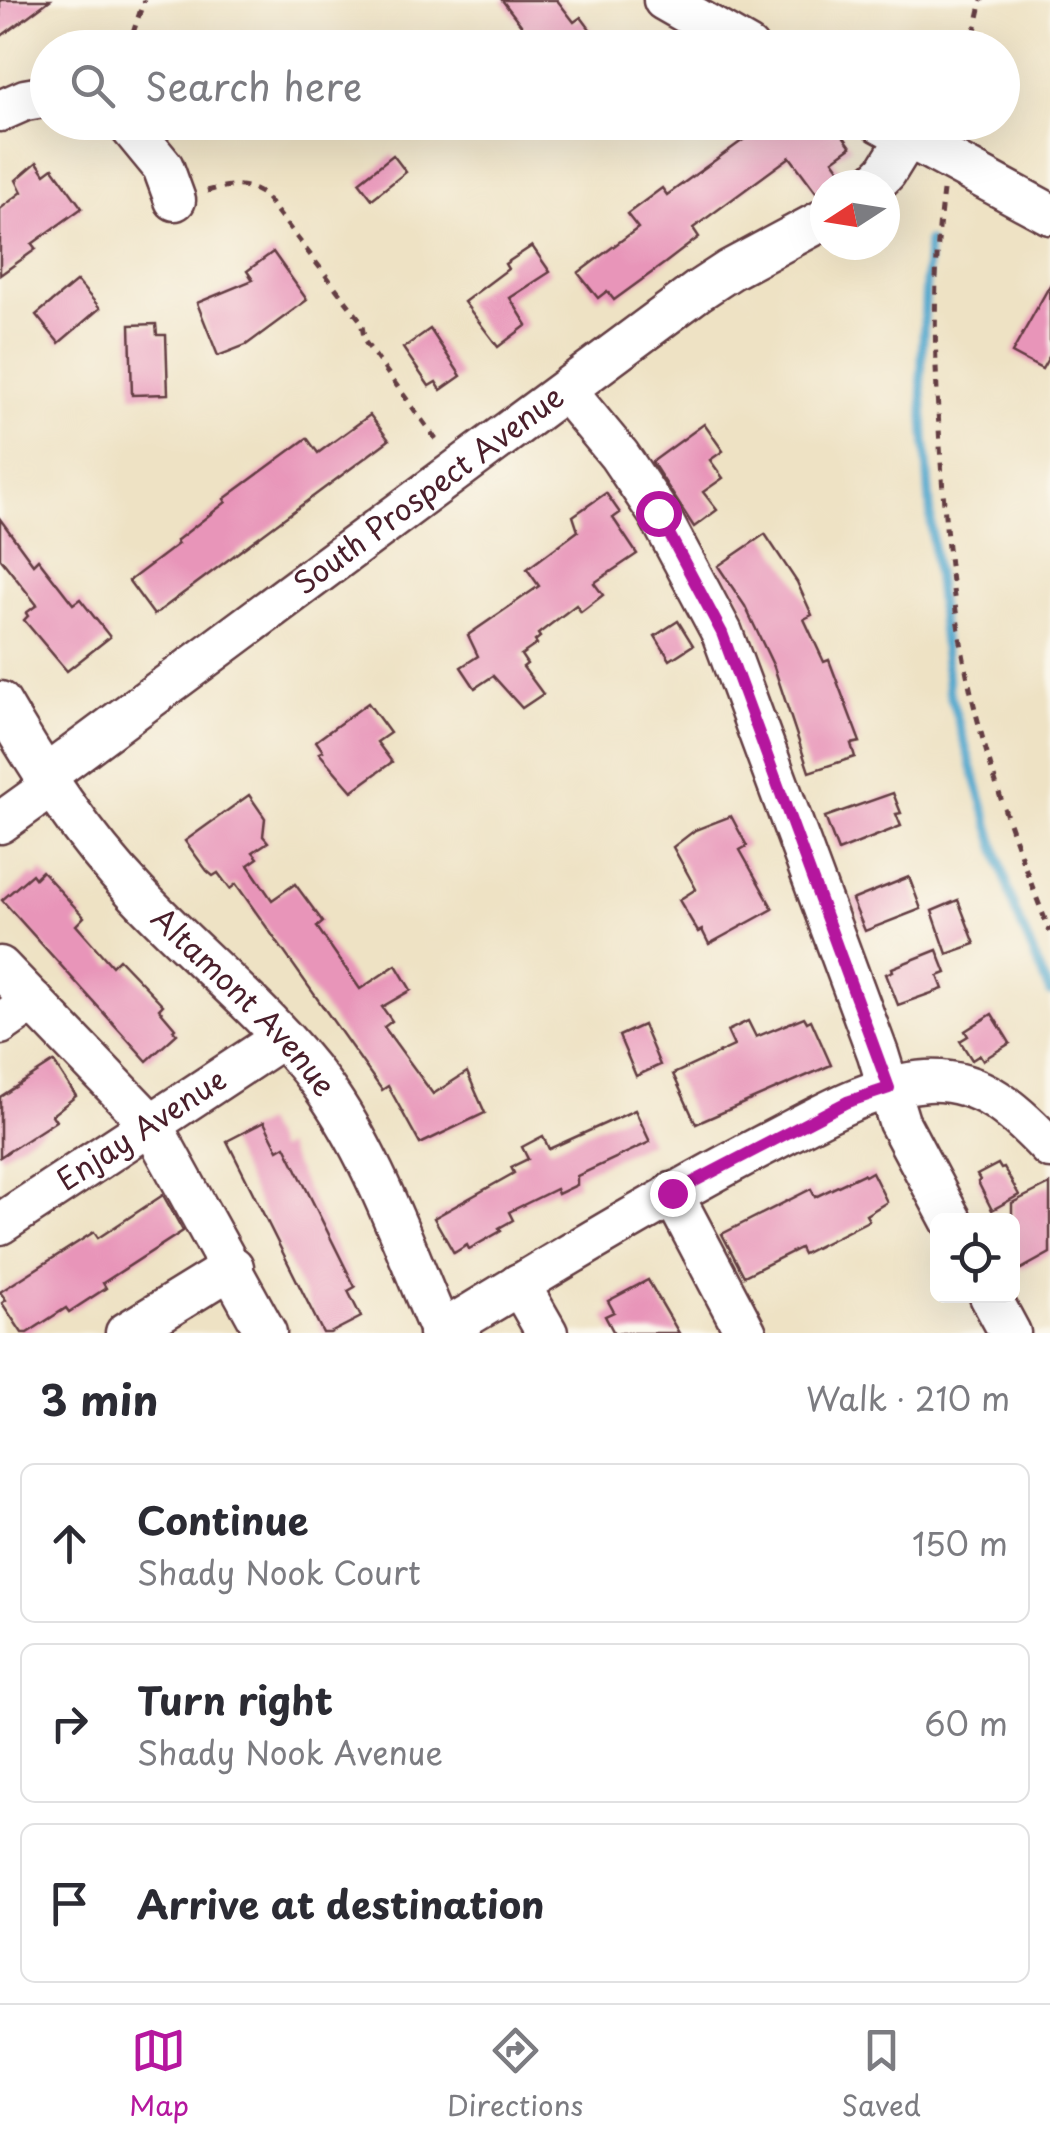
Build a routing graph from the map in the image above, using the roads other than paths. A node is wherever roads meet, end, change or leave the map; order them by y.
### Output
1 (664, 0) edge
2 (716, 30) edge
3 (30, 99) edge
4 (0, 111) edge
5 (141, 140) edge
6 (892, 140) edge
7 (913, 140) edge
8 (886, 170) edge
9 (175, 200) road end
10 (1050, 214) edge
11 (810, 227) edge
12 (566, 391) junction
13 (0, 702) edge
14 (47, 782) junction
15 (0, 823) edge
16 (0, 967) edge
17 (33, 1001) junction
18 (0, 1024) edge
19 (282, 1038) junction
20 (889, 1088) junction
21 (151, 1124) junction
22 (1050, 1148) edge
23 (672, 1193) junction
24 (947, 1213) edge
25 (0, 1224) edge
26 (233, 1268) junction
27 (519, 1284) junction
28 (994, 1303) edge
29 (126, 1333) edge
30 (266, 1333) edge
31 (440, 1333) edge
32 (546, 1333) edge
33 (746, 1333) edge
34 (1010, 1333) edge

1 - 2 street
3 - 4 street
5 - 9 street
6 - 8 street
7 - 10 street
11 - 12 street, South Prospect Avenue
12 - 14 street, South Prospect Avenue
12 - 20 street
13 - 14 street, Altamont Avenue
14 - 15 street, South Prospect Avenue
14 - 19 street, Altamont Avenue
16 - 17 street
17 - 18 street
17 - 21 street
19 - 21 street, Enjay Avenue
19 - 31 street, Altamont Avenue
20 - 22 street
20 - 23 street
20 - 24 street
21 - 25 street, Enjay Avenue
21 - 26 street
23 - 27 street
23 - 33 street
26 - 29 street
26 - 30 street
27 - 31 street
27 - 32 street
28 - 34 street

